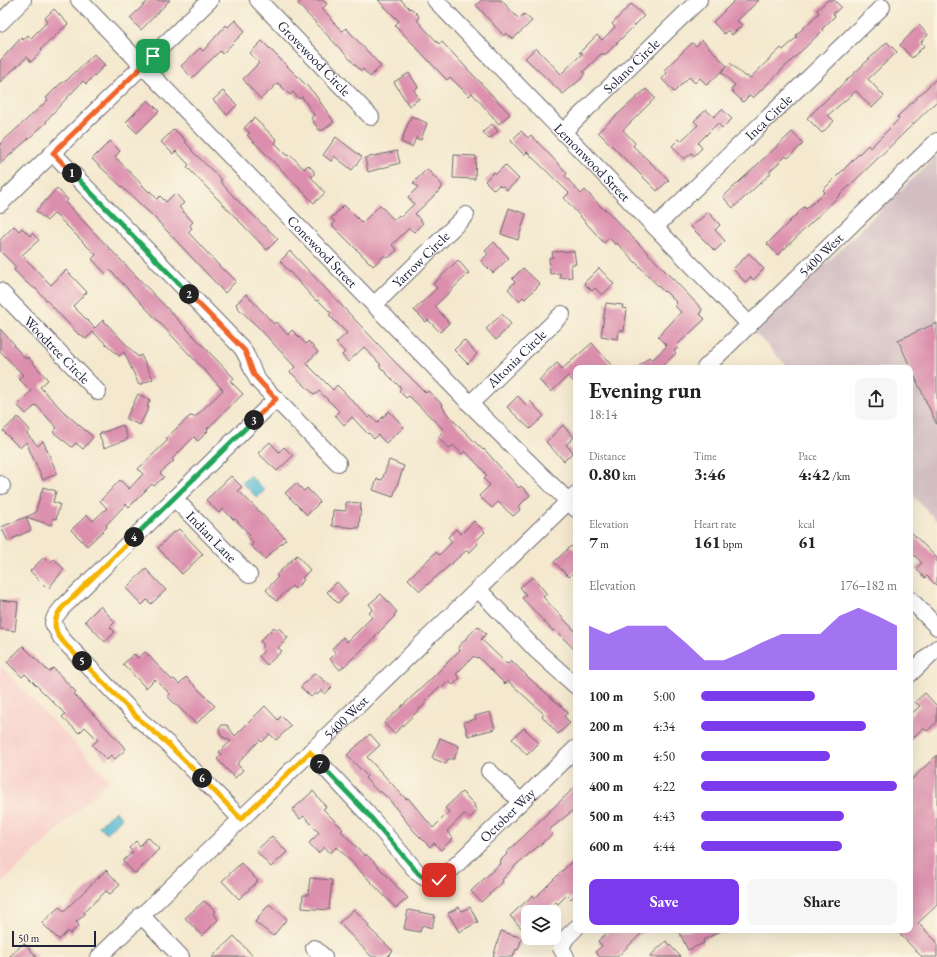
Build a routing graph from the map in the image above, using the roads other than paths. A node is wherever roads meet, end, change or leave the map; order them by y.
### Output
1 (23, 0) edge
2 (79, 0) edge
3 (210, 0) edge
4 (258, 0) edge
5 (435, 0) edge
6 (699, 0) edge
7 (882, 7) dead end
8 (0, 23) edge
9 (143, 65) junction
10 (371, 117) dead end
11 (563, 132) junction
12 (937, 141) edge
13 (53, 153) junction
14 (0, 204) edge
15 (466, 215) dead end
16 (655, 227) junction
17 (0, 291) edge
18 (375, 304) junction
19 (562, 314) dead end
20 (750, 325) junction
21 (708, 365) edge
22 (98, 392) dead end
23 (276, 399) junction
24 (470, 404) junction
25 (338, 463) dead end
26 (174, 498) junction
27 (573, 501) edge
28 (573, 503) edge
29 (249, 575) dead end
30 (478, 589) junction
31 (913, 602) edge
32 (937, 627) edge
33 (937, 648) edge
34 (913, 671) edge
35 (573, 683) edge
36 (573, 751) edge
37 (310, 752) junction
38 (489, 771) dead end
39 (521, 802) junction
40 (241, 819) junction
41 (141, 915) junction
42 (573, 931) edge
43 (563, 952) edge
44 (99, 957) edge
45 (181, 957) edge

1 - 8 street
2 - 9 street, Conewood Street
3 - 9 street
4 - 10 street, Grovewood Circle
5 - 11 street, Lemonwood Street
6 - 11 street, Solano Circle
7 - 16 street, Inca Circle
9 - 13 street
9 - 18 street, Conewood Street
11 - 16 street, Lemonwood Street
12 - 20 street, 5400 West
13 - 14 street
13 - 23 street
15 - 18 street, Yarrow Circle
16 - 20 street, Lemonwood Street
17 - 22 street, Woodtree Circle
18 - 24 street, Conewood Street
19 - 24 street, Altonia Circle
20 - 21 street, 5400 West
23 - 25 street
23 - 26 street
24 - 27 street, Conewood Street
26 - 29 street, Indian Lane
26 - 40 street
28 - 30 street, 5400 West
30 - 35 street
30 - 37 street, 5400 West
31 - 32 street
33 - 34 street
36 - 39 street, October Way
37 - 39 street, October Way
37 - 40 street, 5400 West
38 - 39 street
40 - 41 street, 5400 West
41 - 44 street, 5400 West
41 - 45 street
42 - 43 street

